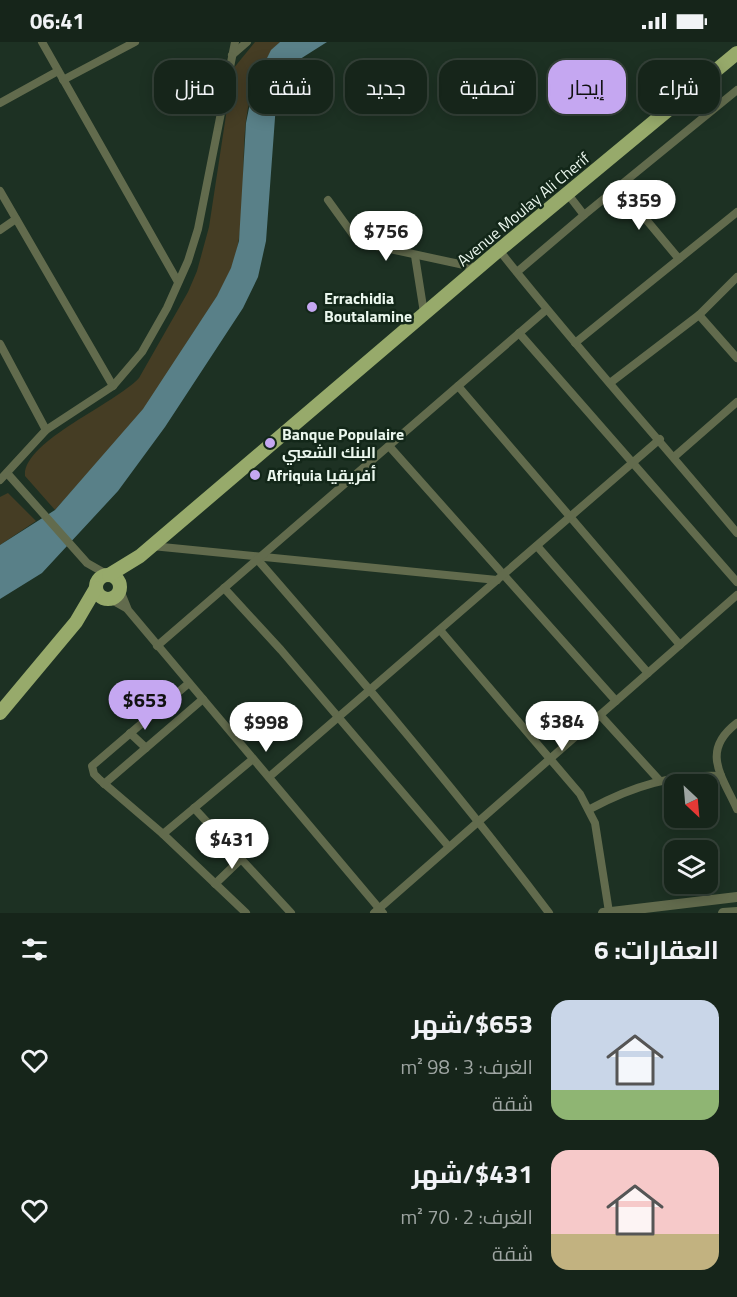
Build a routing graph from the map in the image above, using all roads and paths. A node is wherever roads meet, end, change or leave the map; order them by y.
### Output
1 (42, 42) edge
2 (135, 42) edge
3 (247, 42) edge
4 (232, 47) edge
5 (737, 53) edge
6 (58, 71) junction
7 (63, 80) junction
8 (737, 90) edge
9 (1, 100) edge
10 (620, 187) junction
11 (0, 191) edge
12 (567, 193) junction
13 (328, 200) dead end
14 (737, 212) edge
15 (584, 215) junction
16 (16, 219) junction
17 (0, 230) edge
18 (499, 250) junction
19 (415, 256) junction
20 (679, 259) junction
21 (478, 268) junction
22 (517, 272) junction
23 (737, 277) edge
24 (178, 282) junction
25 (546, 310) junction
26 (423, 313) junction
27 (699, 315) junction
28 (519, 333) junction
29 (575, 343) junction
30 (0, 344) edge
31 (737, 358) edge
32 (610, 383) junction
33 (113, 386) junction
34 (458, 386) junction
35 (737, 402) edge
36 (46, 430) junction
37 (660, 439) junction
38 (388, 446) junction
39 (674, 457) junction
40 (633, 462) junction
41 (3, 476) edge
42 (569, 518) junction
43 (737, 533) edge
44 (151, 546) junction
45 (537, 546) junction
46 (140, 556) junction
47 (260, 557) junction
48 (87, 563) junction
49 (108, 575) junction
50 (500, 577) junction
51 (737, 582) edge
52 (96, 587) junction
53 (224, 588) junction
54 (114, 594) junction
55 (737, 595) edge
56 (76, 622) junction
57 (440, 630) junction
58 (158, 645) junction
59 (680, 645) junction
60 (648, 673) junction
61 (189, 683) junction
62 (371, 689) junction
63 (203, 699) junction
64 (616, 701) junction
65 (0, 713) edge
66 (600, 715) junction
67 (338, 718) junction
68 (737, 723) edge
69 (130, 733) junction
70 (146, 748) junction
71 (253, 759) junction
72 (550, 759) junction
73 (721, 776) junction
74 (269, 777) junction
75 (659, 780) junction
76 (104, 784) junction
77 (194, 808) junction
78 (590, 809) junction
79 (737, 809) edge
80 (479, 821) junction
81 (163, 834) junction
82 (449, 847) junction
83 (240, 860) junction
84 (215, 884) junction
85 (737, 897) edge
86 (379, 912) edge
87 (606, 912) edge
88 (737, 912) edge
89 (246, 913) edge
90 (291, 913) edge
91 (549, 913) edge
92 (723, 913) edge

1 - 6 street
2 - 7 street
3 - 4 street
4 - 24 street
5 - 12 main road, Avenue Moulay Ali Cherif
6 - 7 street
6 - 9 street
7 - 24 street
8 - 10 street
10 - 15 street
10 - 20 street
11 - 16 street
12 - 15 street
12 - 18 main road, Avenue Moulay Ali Cherif
13 - 19 street
14 - 20 street
15 - 22 street
16 - 17 street
16 - 33 street
18 - 21 main road, Avenue Moulay Ali Cherif
18 - 22 street
19 - 21 street
19 - 26 street
20 - 29 street
21 - 26 main road, Avenue Moulay Ali Cherif
22 - 25 street
23 - 27 street
24 - 33 street
25 - 28 street
25 - 29 street
26 - 44 main road, Avenue Moulay Ali Cherif
27 - 31 street
27 - 32 street
28 - 34 street
28 - 40 street
29 - 32 street
30 - 36 street
32 - 37 street
33 - 36 street
34 - 38 street
34 - 42 street
35 - 39 street
36 - 41 street
37 - 39 street
37 - 40 street
38 - 47 street
38 - 50 street
39 - 43 street
40 - 42 street
40 - 51 street
41 - 48 street
42 - 45 street
42 - 59 street
44 - 46 main road, Avenue Moulay Ali Cherif
44 - 47 street
45 - 50 street
45 - 60 street
46 - 49 main road
46 - 54 main road
47 - 50 street
47 - 53 street
47 - 62 street
48 - 49 street
48 - 52 street
49 - 52 main road
49 - 54 main road
50 - 57 street
50 - 64 street
52 - 54 main road
52 - 56 main road
53 - 58 street
53 - 67 street
54 - 56 main road
54 - 58 street
55 - 59 street
56 - 65 main road
57 - 62 street
57 - 72 street
58 - 61 street
59 - 60 street
60 - 64 street
61 - 63 street
61 - 69 street
62 - 67 street
62 - 80 street
63 - 70 street
63 - 71 street
64 - 66 street
66 - 72 street
66 - 75 street
67 - 74 street
67 - 82 street
68 - 73 street
69 - 70 street
69 - 76 street
70 - 76 street
71 - 74 street
71 - 77 street
72 - 78 street
72 - 80 street
73 - 75 street
73 - 79 street
74 - 86 street
75 - 78 street
76 - 81 street
77 - 81 street
77 - 83 street
78 - 87 street
80 - 82 street
80 - 91 street
81 - 84 street
82 - 86 street
83 - 84 street
83 - 90 street
84 - 89 street
85 - 87 street
88 - 92 street

